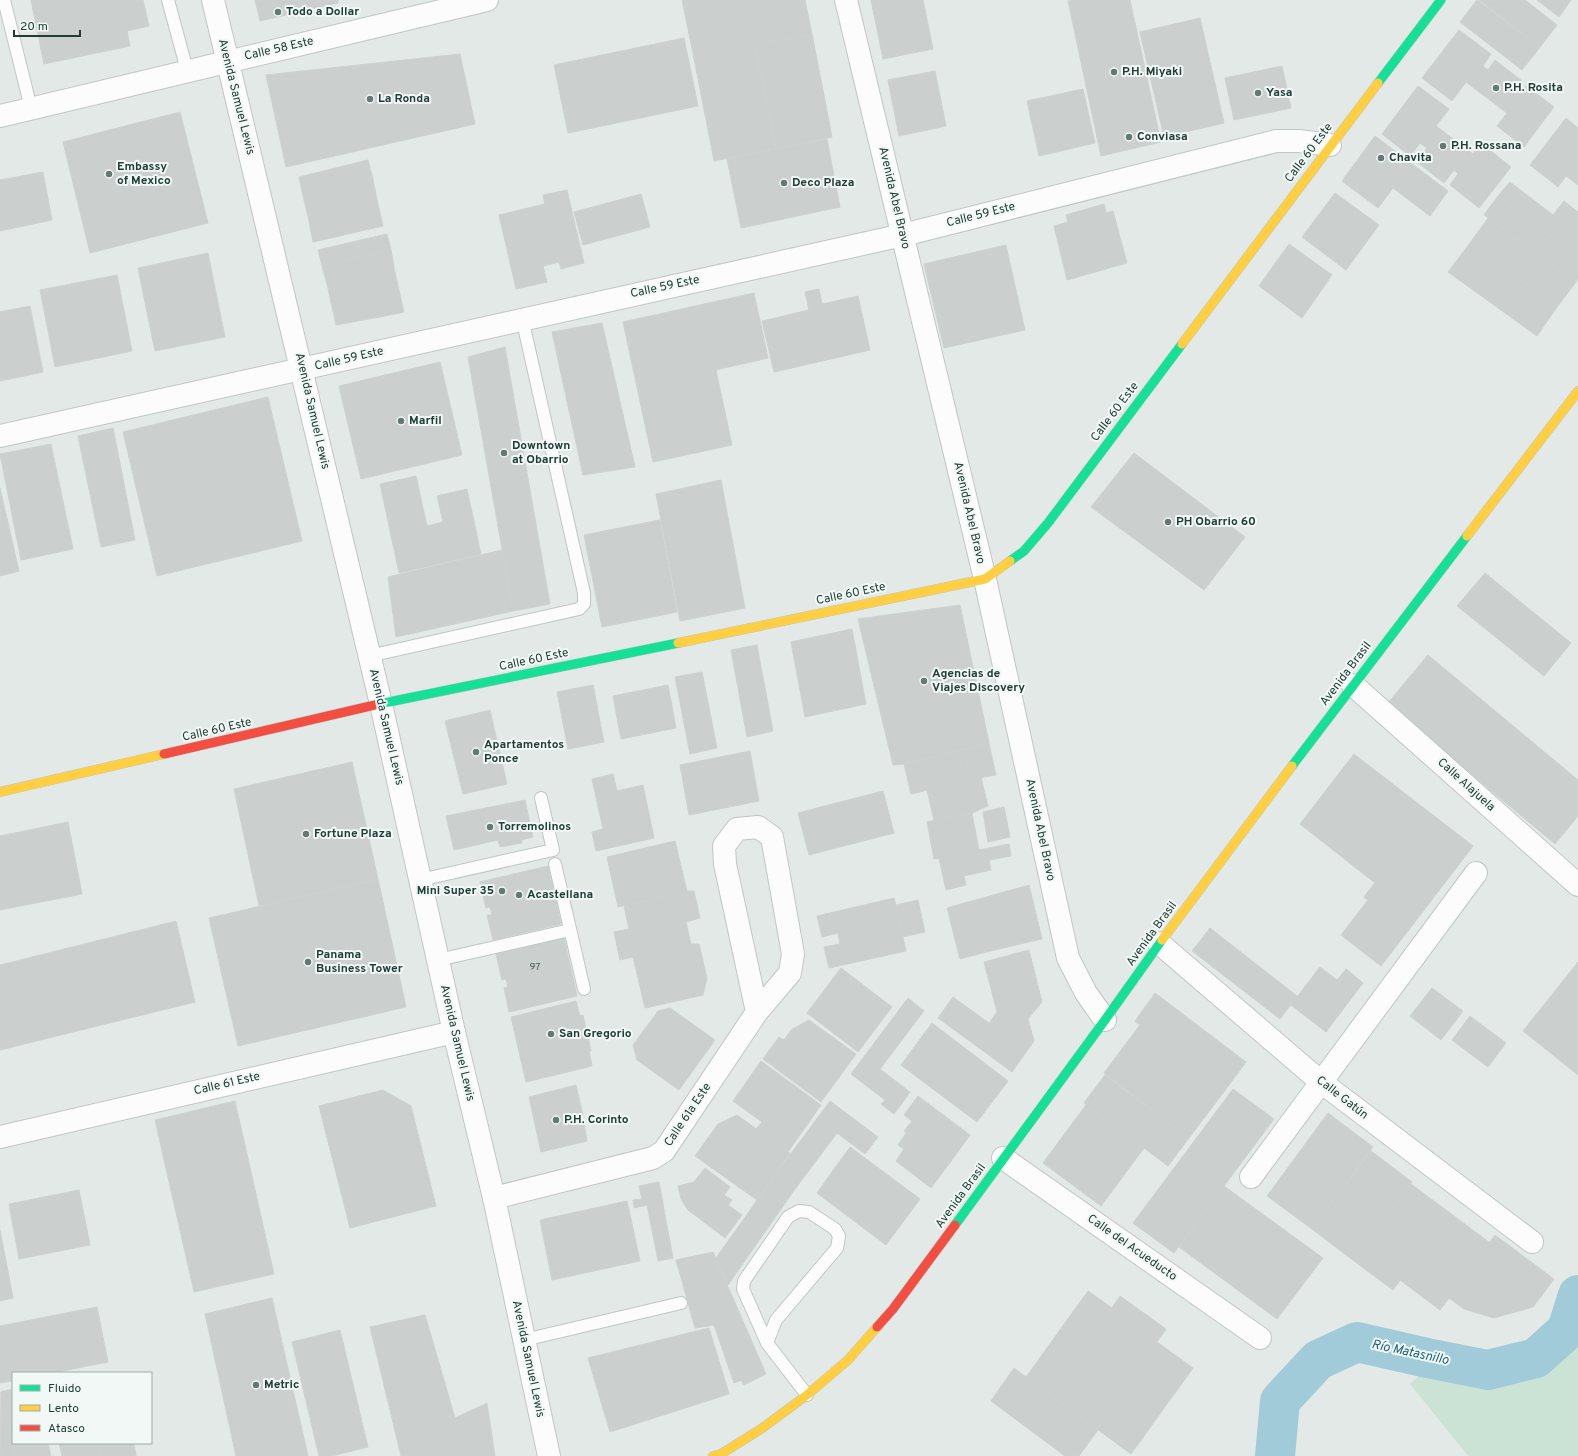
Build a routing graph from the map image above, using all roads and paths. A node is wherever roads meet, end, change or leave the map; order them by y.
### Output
1 (4, 0) edge
2 (168, 0) edge
3 (213, 0) edge
4 (487, 0) edge
5 (846, 0) edge
6 (1441, 0) edge
7 (227, 61) junction
8 (187, 70) junction
9 (31, 108) junction
10 (0, 116) edge
11 (1330, 145) junction
12 (903, 235) junction
13 (522, 318) junction
14 (302, 370) junction
15 (1578, 391) edge
16 (0, 436) edge
17 (985, 579) junction
18 (369, 656) junction
19 (1353, 685) junction
20 (381, 704) junction
21 (0, 792) edge
22 (541, 798) dead end
23 (555, 864) dead end
24 (1476, 874) dead end
25 (420, 880) junction
26 (1578, 885) edge
27 (570, 930) junction
28 (1159, 944) junction
29 (438, 960) junction
30 (584, 989) dead end
31 (757, 1012) junction
32 (1105, 1020) junction
33 (454, 1032) junction
34 (1321, 1082) junction
35 (0, 1136) edge
36 (1003, 1158) junction
37 (1251, 1177) dead end
38 (494, 1198) junction
39 (1532, 1242) dead end
40 (681, 1303) dead end
41 (1260, 1338) dead end
42 (524, 1340) junction
43 (766, 1342) junction
44 (807, 1395) junction
45 (549, 1456) edge
46 (713, 1456) edge

1 - 9 lane
2 - 8 lane
3 - 7 street, Avenida Samuel Lewis
4 - 7 street, Calle 58 Este
5 - 12 street, Avenida Abel Bravo
6 - 11 street, Calle 60 Este
7 - 8 street, Calle 58 Este
7 - 14 street, Avenida Samuel Lewis
8 - 9 street, Calle 58 Este
9 - 10 street, Calle 58 Este
11 - 12 street, Calle 59 Este
11 - 17 street, Calle 60 Este
12 - 13 street, Calle 59 Este
12 - 17 street, Avenida Abel Bravo
13 - 14 street, Calle 59 Este
13 - 18 lane
14 - 16 street, Calle 59 Este
14 - 18 street, Avenida Samuel Lewis
15 - 19 street, Avenida Brasil
17 - 20 street, Calle 60 Este
17 - 32 street, Avenida Abel Bravo
18 - 20 street, Avenida Samuel Lewis
19 - 26 street, Calle Alajuela
19 - 28 street, Avenida Brasil
20 - 21 street, Calle 60 Este
20 - 25 street, Avenida Samuel Lewis
22 - 25 lane
23 - 27 lane
24 - 34 street
25 - 29 street, Avenida Samuel Lewis
27 - 29 lane
27 - 30 lane
28 - 32 street, Avenida Brasil
28 - 34 street, Calle Gatún
29 - 33 street, Avenida Samuel Lewis
31 - 31 street, Calle 61a Este
31 - 38 street, Calle 61a Este
32 - 36 street, Avenida Brasil
33 - 35 street, Calle 61 Este
33 - 38 street, Avenida Samuel Lewis
34 - 37 street
34 - 39 street, Calle Gatún
36 - 41 street, Calle del Acueducto
36 - 44 street, Avenida Brasil
38 - 42 street, Avenida Samuel Lewis
40 - 42 lane
42 - 45 street, Avenida Samuel Lewis
43 - 43 lane
43 - 44 lane
44 - 46 street, Avenida Brasil

